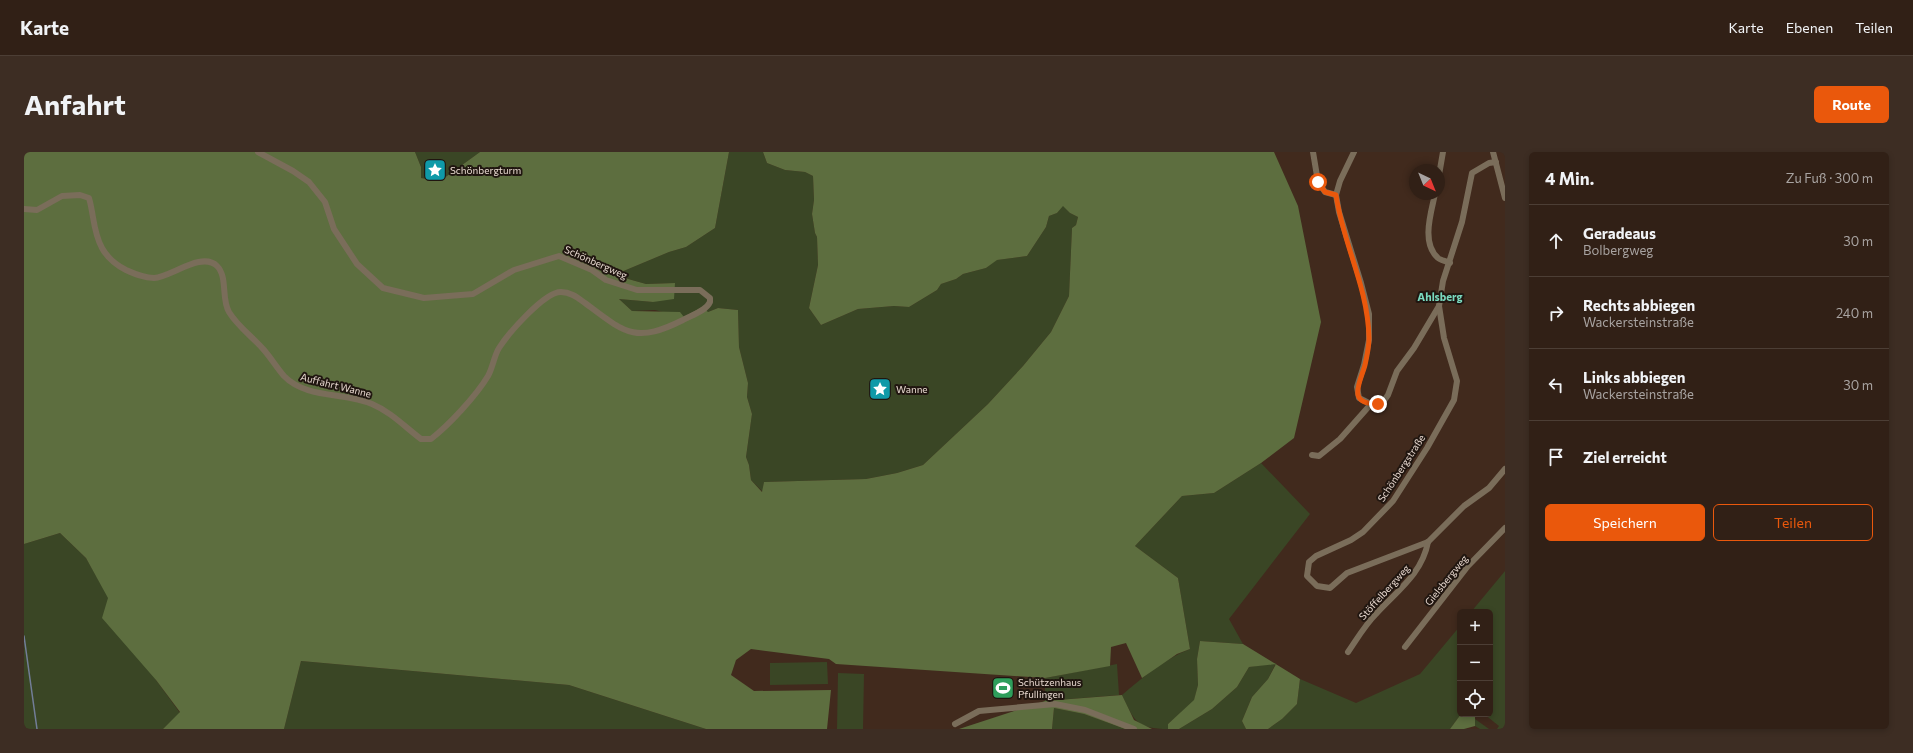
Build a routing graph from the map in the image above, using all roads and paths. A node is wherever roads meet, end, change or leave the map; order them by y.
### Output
1 (258, 152) edge
2 (1312, 152) edge
3 (1354, 152) edge
4 (1444, 152) edge
5 (1493, 152) edge
6 (1496, 162) junction
7 (1441, 164) edge
8 (1336, 195) junction
9 (1505, 198) edge
10 (1434, 200) edge
11 (24, 208) edge
12 (1450, 263) junction
13 (710, 298) joint
14 (1439, 306) junction
15 (1371, 404) junction
16 (1312, 455) dead end
17 (1505, 469) edge
18 (1505, 528) edge
19 (1428, 542) junction
20 (1405, 647) dead end
21 (1348, 652) dead end
22 (955, 724) dead end
23 (1134, 729) edge

1 - 13 street, Schönbergweg
2 - 8 street
3 - 8 street
4 - 7 street
5 - 6 street
6 - 9 street
6 - 12 street, Schönbergstraße
8 - 15 street
10 - 12 street
11 - 13 street, Auffahrt Wanne
12 - 14 street, Schönbergstraße
14 - 15 street
14 - 19 street, Schönbergstraße
15 - 16 street
17 - 19 street, Schönbergstraße
18 - 20 street, Gielsbergweg
19 - 21 street, Stöffelbergweg
22 - 23 street

